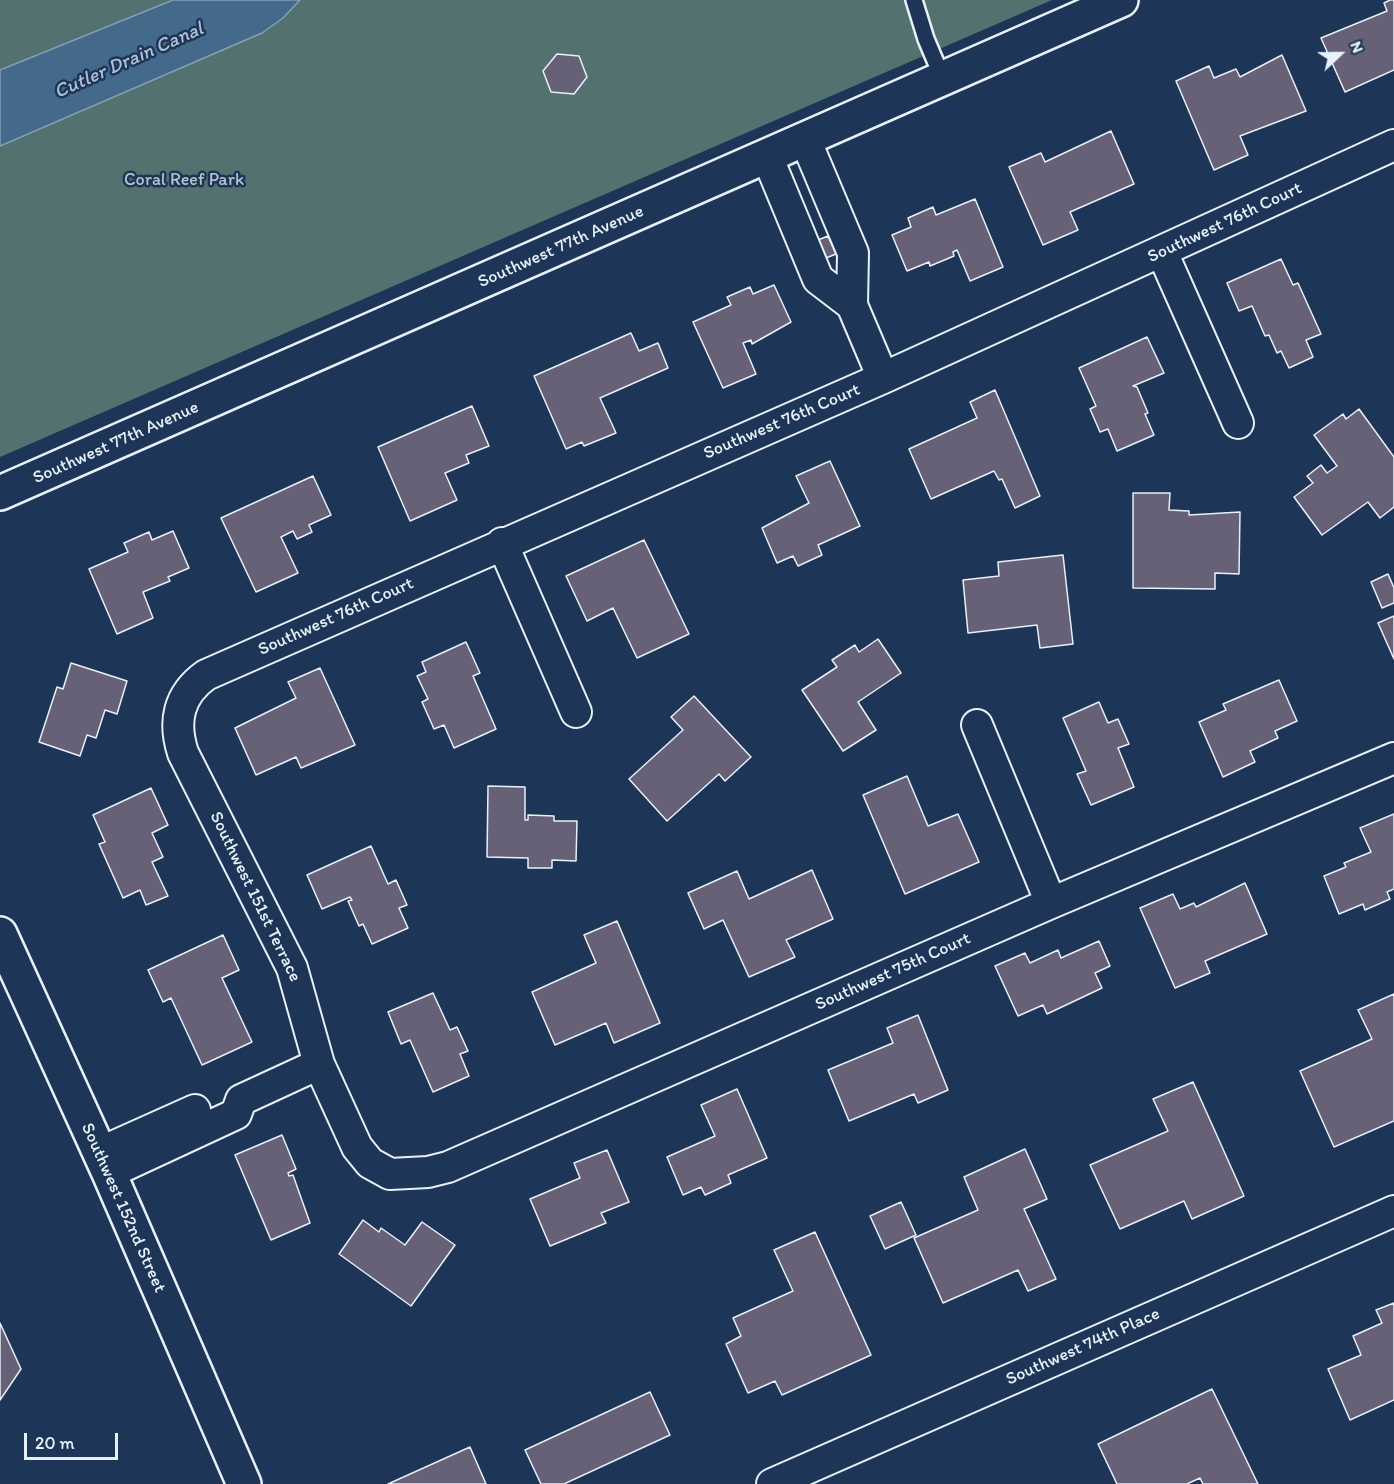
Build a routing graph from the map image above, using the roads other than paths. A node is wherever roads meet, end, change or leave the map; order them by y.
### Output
1 (914, 0) edge
2 (1121, 0) edge
3 (942, 77) junction
4 (805, 139) junction
5 (1394, 145) edge
6 (767, 156) junction
7 (1162, 252) junction
8 (852, 304) junction
9 (883, 378) junction
10 (1238, 423) dead end
11 (0, 493) edge
12 (502, 543) junction
13 (180, 708) joint
14 (576, 712) dead end
15 (977, 725) dead end
16 (1394, 758) edge
17 (1051, 903) junction
18 (0, 934) edge
19 (319, 1064) junction
20 (104, 1163) junction
21 (390, 1174) joint
22 (1394, 1211) edge
23 (244, 1484) edge
24 (772, 1484) edge

1 - 3 lane
2 - 3 street, Southwest 77th Avenue
3 - 4 street, Southwest 77th Avenue
4 - 6 street, Southwest 77th Avenue
4 - 8 street
5 - 7 street, Southwest 76th Court
6 - 8 street
6 - 11 street, Southwest 77th Avenue
7 - 9 street, Southwest 76th Court
7 - 10 street
8 - 9 street
9 - 12 street, Southwest 76th Court
12 - 13 street, Southwest 76th Court
12 - 14 street
13 - 19 street, Southwest 151st Terrace
15 - 17 street
16 - 17 street, Southwest 75th Court
17 - 21 street, Southwest 75th Court
18 - 20 street, Southwest 152nd Street
19 - 20 street
19 - 21 street, Southwest 151st Terrace
20 - 23 street, Southwest 152nd Street
22 - 24 street, Southwest 74th Place

